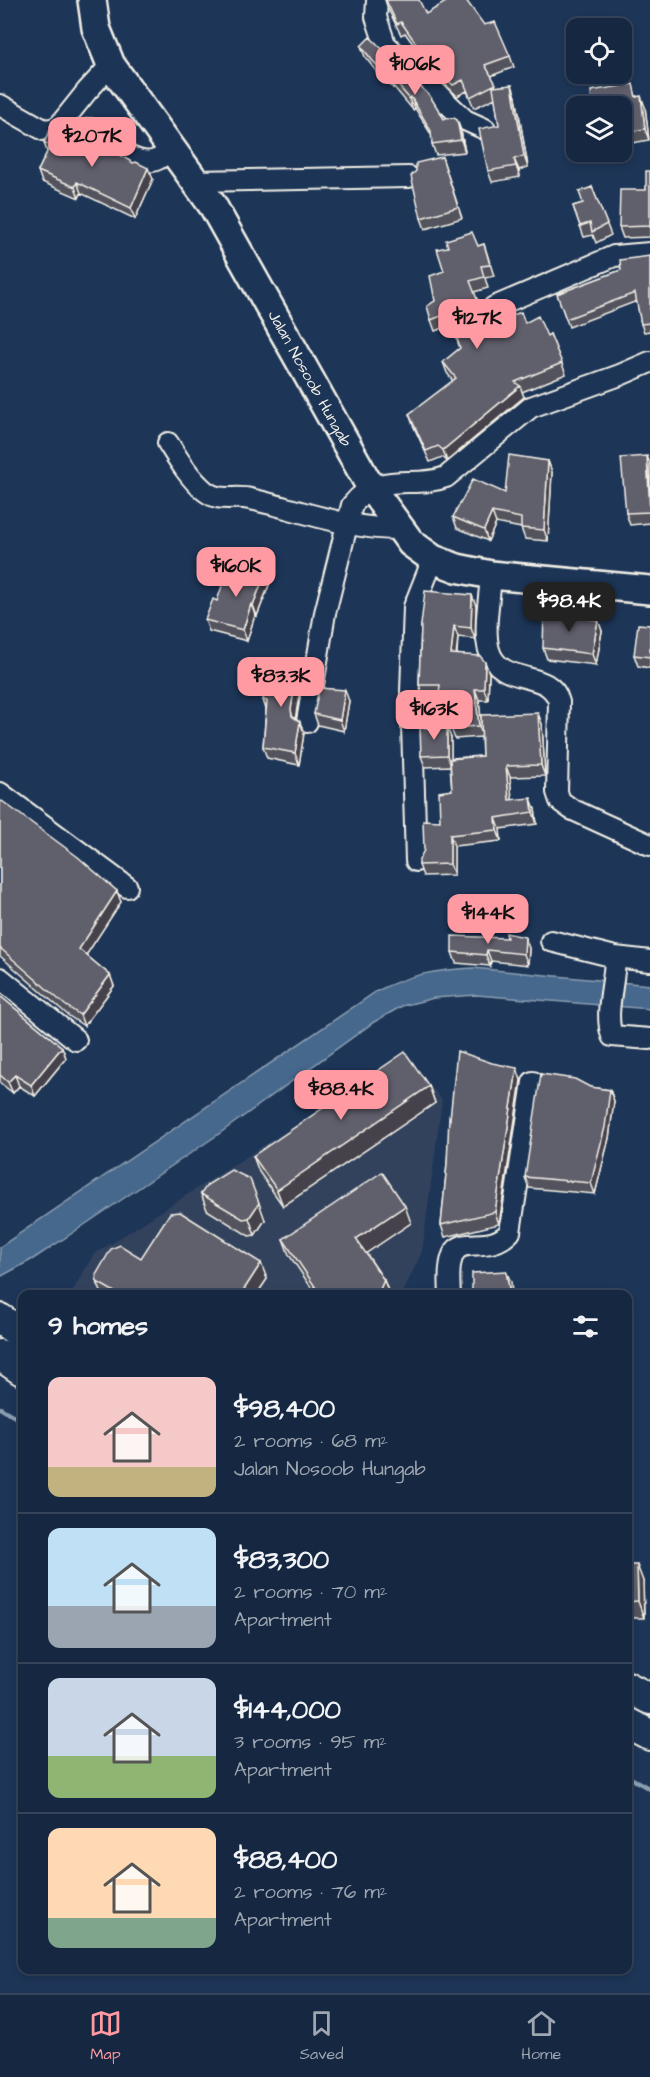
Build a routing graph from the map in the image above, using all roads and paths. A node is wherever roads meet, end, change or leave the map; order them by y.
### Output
1 (92, 0) edge
2 (377, 0) edge
3 (111, 65) junction
4 (0, 105) edge
5 (90, 129) dead end
6 (485, 129) edge
7 (170, 147) junction
8 (409, 177) edge
9 (196, 181) junction
10 (650, 253) edge
11 (494, 307) dead end
12 (650, 362) edge
13 (168, 443) dead end
14 (371, 488) junction
15 (347, 524) junction
16 (399, 529) junction
17 (433, 559) junction
18 (491, 575) junction
19 (650, 591) edge
20 (307, 722) dead end
21 (0, 794) edge
22 (650, 845) edge
23 (416, 861) edge
24 (128, 887) dead end
25 (551, 941) dead end
26 (650, 961) edge
27 (615, 966) junction
28 (0, 978) edge
29 (650, 1039) edge
30 (76, 1040) dead end
31 (533, 1082) dead end
32 (450, 1290) edge
33 (0, 1319) edge
34 (18, 1331) edge
35 (0, 1355) edge
36 (18, 1367) edge
37 (632, 1690) edge
38 (650, 1700) edge
39 (632, 1726) edge
40 (650, 1735) edge

1 - 3 main road, Jalan Nosoob Hungab
2 - 6 street
3 - 4 street
3 - 7 main road, Jalan Nosoob Hungab
5 - 7 street
7 - 9 main road, Jalan Nosoob Hungab
8 - 9 street
9 - 14 main road, Jalan Nosoob Hungab
10 - 11 street
12 - 14 street
13 - 15 street
14 - 15 street
14 - 16 main road, Jalan Nosoob Hungab
15 - 16 street
15 - 20 street
16 - 17 main road, Jalan Nosoob Hungab
17 - 18 main road, Jalan Nosoob Hungab
17 - 23 street
18 - 19 main road, Jalan Nosoob Hungab
18 - 22 street
21 - 24 street
25 - 27 street
26 - 27 street
27 - 29 street
28 - 30 street
31 - 32 street
33 - 34 main road
35 - 36 main road
37 - 38 main road
39 - 40 main road

